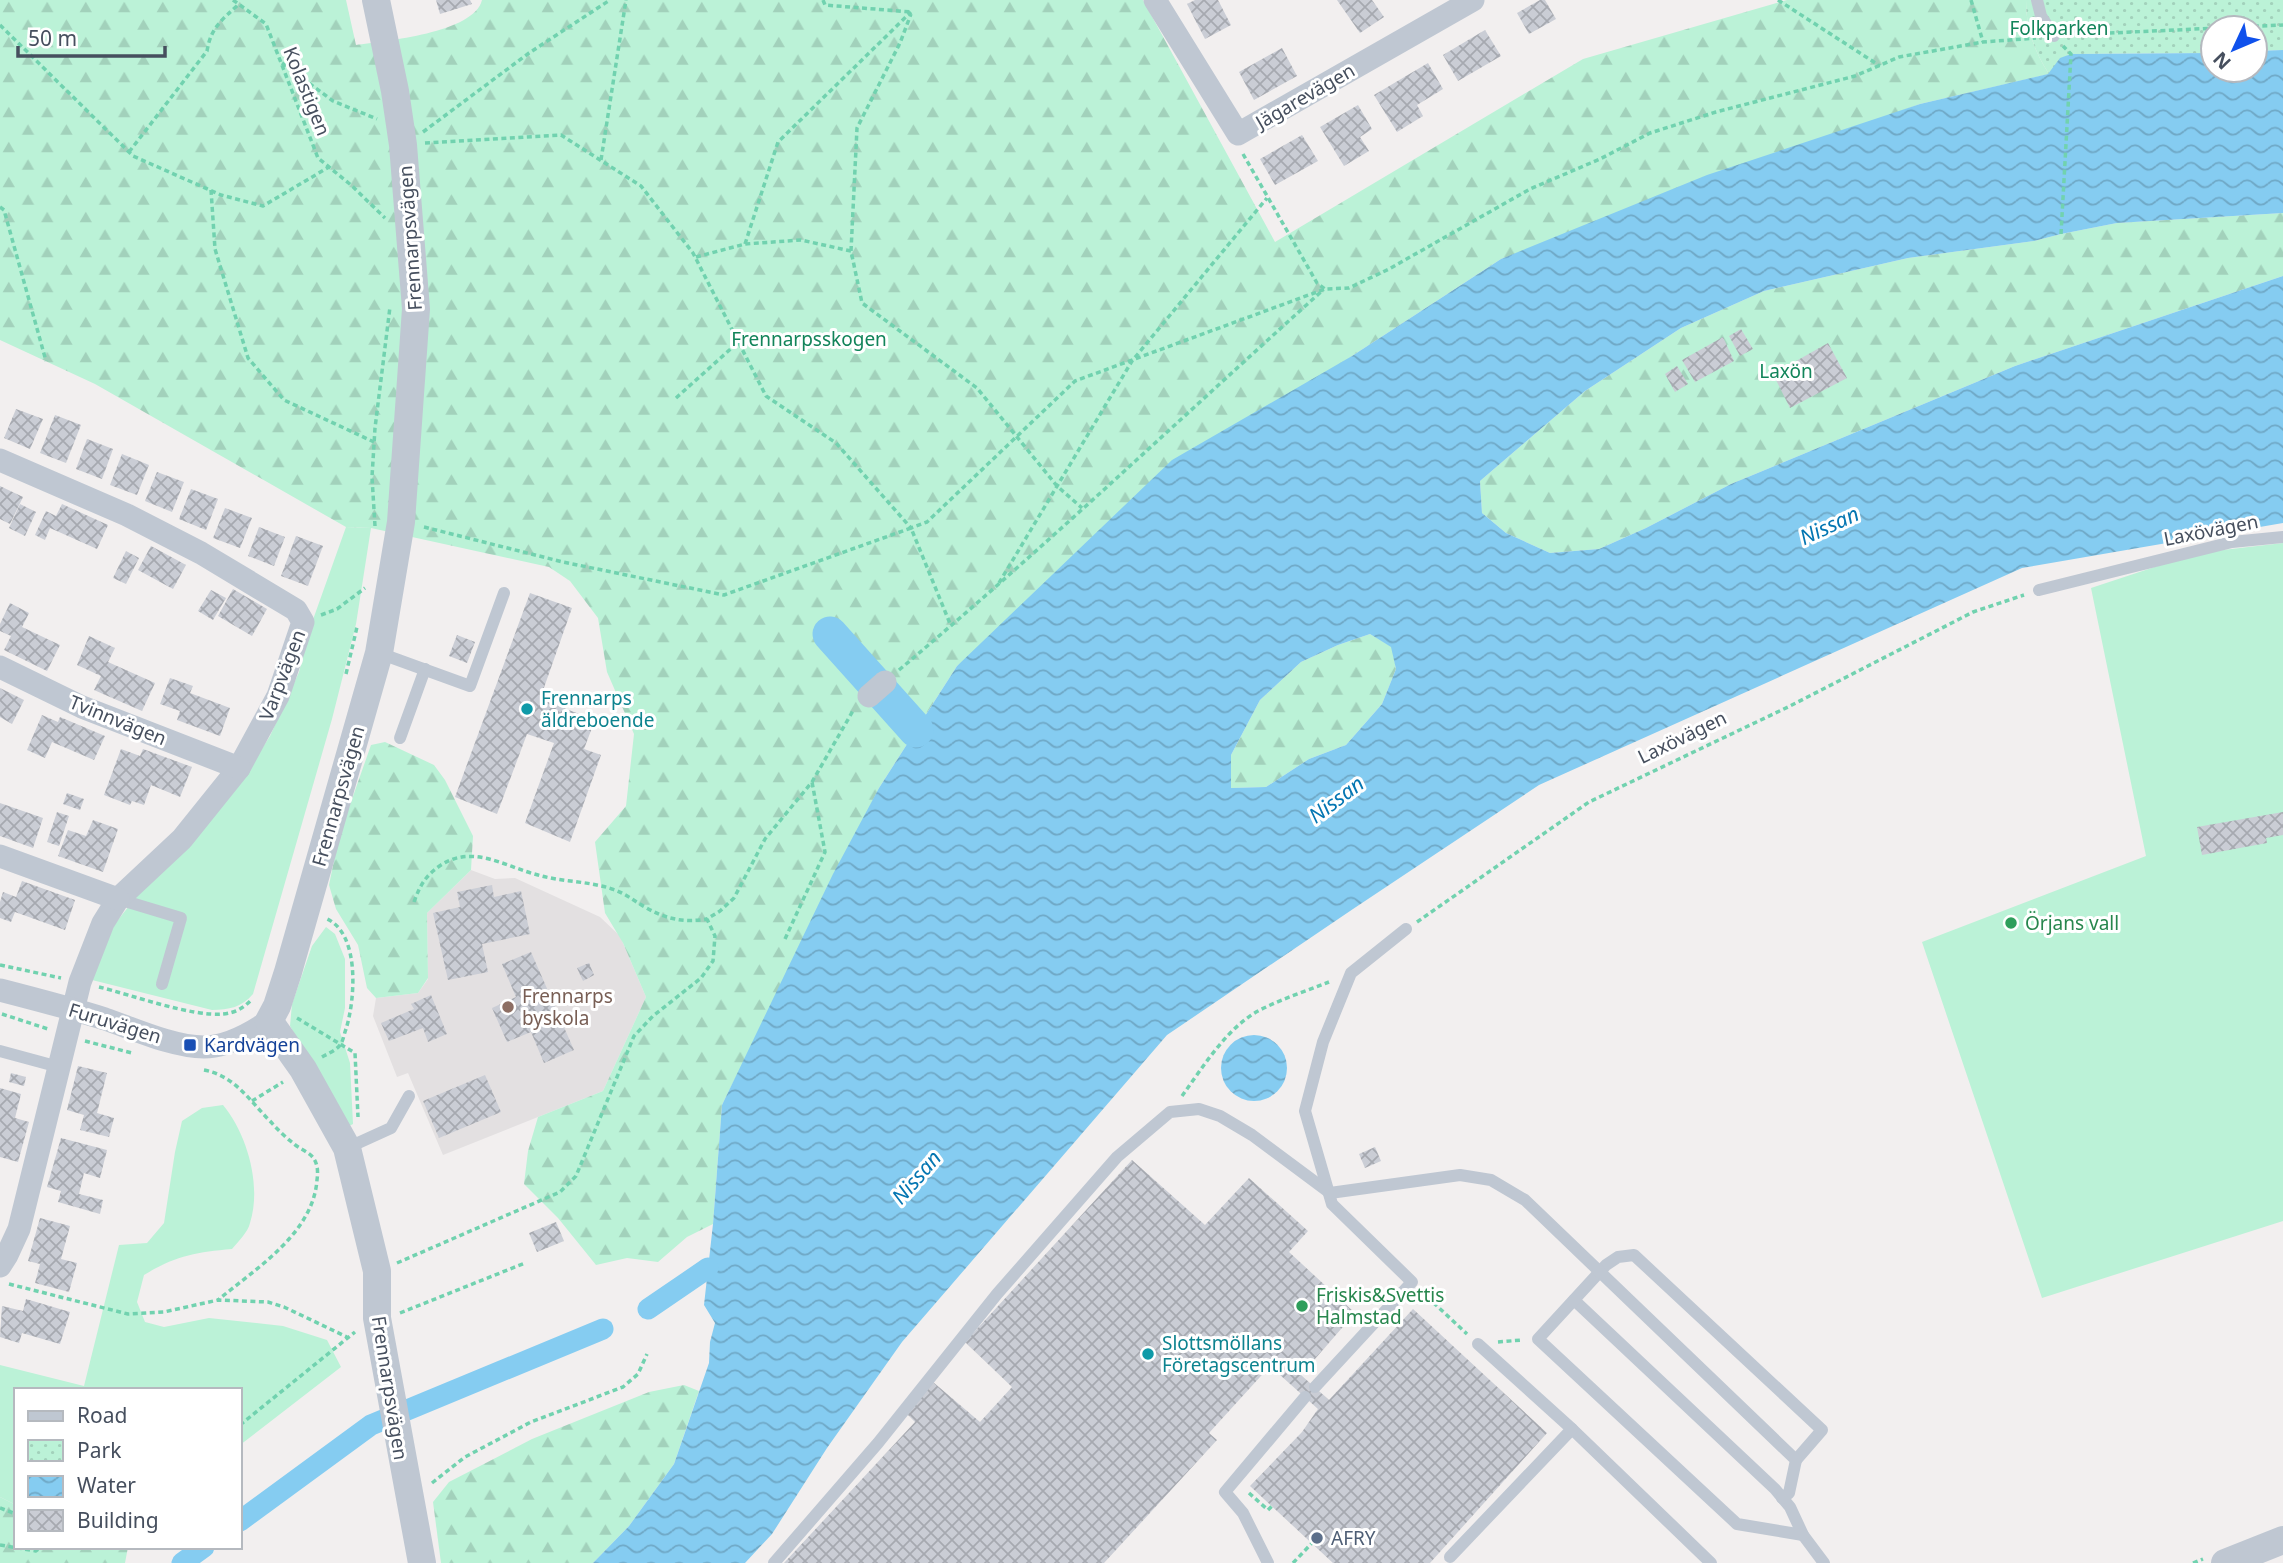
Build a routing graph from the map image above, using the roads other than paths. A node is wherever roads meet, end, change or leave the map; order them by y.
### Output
1 (376, 0) edge
2 (1155, 0) edge
3 (2037, 0) edge
4 (1459, 3) edge
5 (2054, 36) road end
6 (0, 460) edge
7 (2283, 537) edge
8 (2039, 590) road end
9 (504, 593) dead end
10 (379, 653) junction
11 (0, 667) edge
12 (425, 669) junction
13 (400, 738) dead end
14 (239, 768) junction
15 (0, 856) edge
16 (118, 899) junction
17 (1406, 929) road end
18 (162, 985) dead end
19 (0, 990) edge
20 (74, 1010) junction
21 (269, 1021) junction
22 (0, 1051) edge
23 (59, 1067) junction
24 (410, 1096) dead end
25 (347, 1148) junction
26 (1330, 1193) junction
27 (0, 1266) edge
28 (1600, 1272) junction
29 (1574, 1300) junction
30 (1478, 1344) dead end
31 (1315, 1387) dead end
32 (1306, 1397) dead end
33 (1572, 1429) junction
34 (1796, 1460) junction
35 (1782, 1498) junction
36 (1803, 1535) junction
37 (2283, 1540) edge
38 (1450, 1557) dead end
39 (422, 1563) edge
40 (774, 1563) edge
41 (1268, 1563) edge
42 (1711, 1563) edge
43 (1824, 1563) edge
44 (2225, 1563) edge

1 - 10 street, Frennarpsvägen
2 - 4 street, Jägarevägen
3 - 5 lane
6 - 14 street, Varpvägen
7 - 8 lane, Laxövägen
9 - 12 lane
10 - 12 lane
10 - 21 street, Frennarpsvägen
11 - 14 street, Tvinnvägen
12 - 13 lane
14 - 16 street, Varpvägen
15 - 16 street
16 - 18 lane
16 - 20 street, Varpvägen
17 - 26 lane
19 - 20 street, Furuvägen
20 - 21 street, Furuvägen
20 - 23 street
21 - 25 street, Frennarpsvägen
22 - 23 lane
23 - 27 street
24 - 25 lane
25 - 39 street, Frennarpsvägen
26 - 28 lane
26 - 31 lane
26 - 40 lane
28 - 29 lane
28 - 34 lane
28 - 34 lane
29 - 35 lane
29 - 36 lane
30 - 33 lane
32 - 41 lane
33 - 38 lane
33 - 42 lane
34 - 35 lane
35 - 36 lane
36 - 43 lane
37 - 44 street

